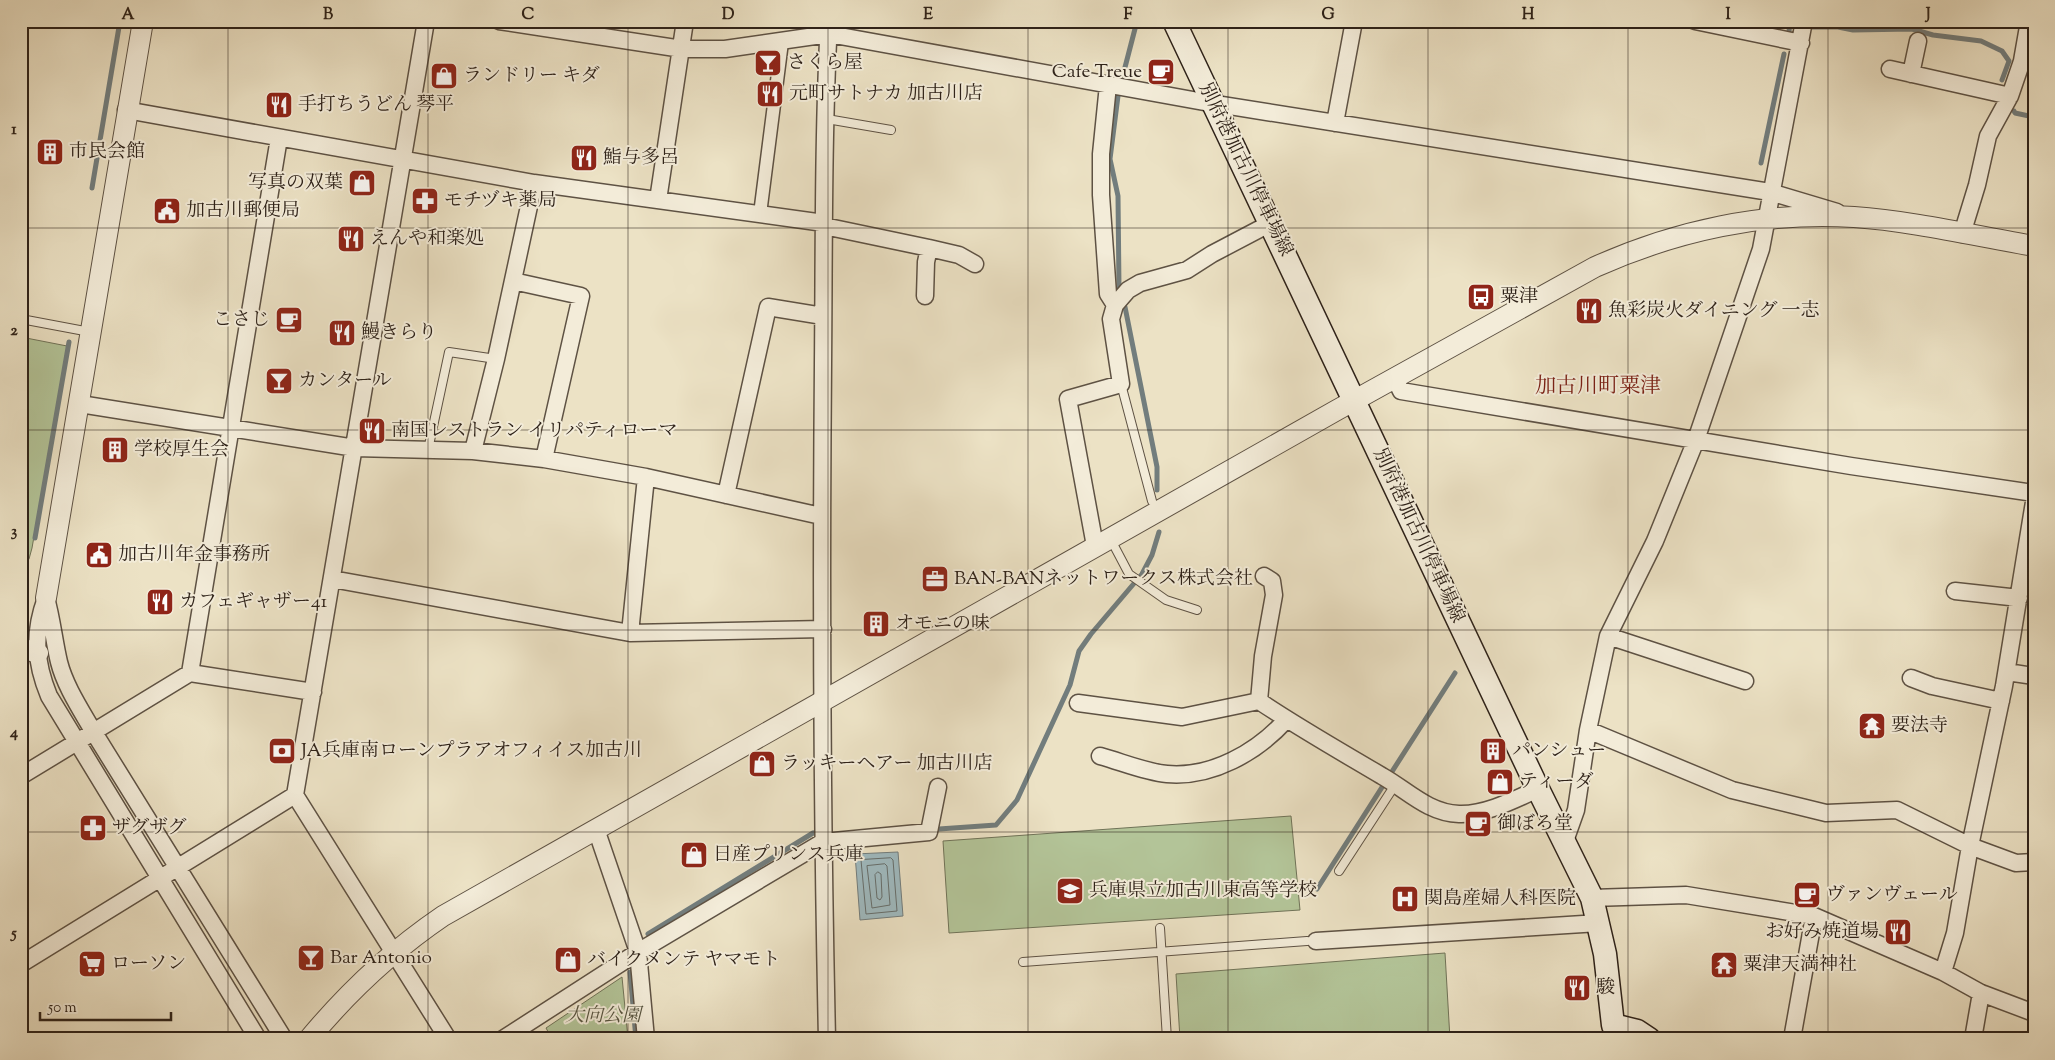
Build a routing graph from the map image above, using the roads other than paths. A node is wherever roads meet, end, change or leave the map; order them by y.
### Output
1 (143, 21) edge
2 (426, 21) edge
3 (499, 21) edge
4 (685, 21) edge
5 (1174, 21) edge
6 (1354, 21) edge
7 (1696, 21) edge
8 (1804, 21) edge
9 (2028, 21) edge
10 (829, 28) edge
11 (1918, 41) dead end
12 (782, 42) junction
13 (1801, 43) junction
14 (682, 49) junction
15 (1890, 69) dead end
16 (1911, 74) junction
17 (1108, 85) junction
18 (2010, 96) junction
19 (1213, 104) junction
20 (126, 110) junction
21 (827, 119) junction
22 (1335, 123) junction
23 (891, 130) dead end
24 (279, 138) junction
25 (402, 160) junction
26 (534, 182) junction
27 (1770, 192) junction
28 (658, 200) junction
29 (760, 214) junction
30 (1854, 217) junction
31 (1766, 220) junction
32 (1271, 223) junction
33 (824, 225) junction
34 (1962, 234) junction
35 (2034, 246) edge
36 (929, 248) junction
37 (975, 264) dead end
38 (513, 281) junction
39 (925, 296) dead end
40 (1115, 305) junction
41 (823, 316) junction
42 (21, 318) edge
43 (92, 332) junction
44 (496, 359) junction
45 (1395, 379) junction
46 (1120, 384) junction
47 (1354, 400) junction
48 (80, 404) junction
49 (230, 427) junction
50 (1696, 440) junction
51 (355, 448) junction
52 (427, 451) junction
53 (473, 451) junction
54 (544, 459) junction
55 (646, 476) junction
56 (2034, 493) edge
57 (726, 495) junction
58 (1152, 501) dead end
59 (2034, 502) edge
60 (822, 516) junction
61 (1103, 542) junction
62 (1264, 576) dead end
63 (332, 579) junction
64 (1955, 591) dead end
65 (46, 598) junction
66 (2018, 598) junction
67 (1197, 610) dead end
68 (823, 629) junction
69 (52, 630) junction
70 (630, 633) junction
71 (1608, 636) junction
72 (29, 647) edge
73 (59, 664) junction
74 (2007, 672) junction
75 (190, 673) junction
76 (2034, 676) edge
77 (1912, 678) dead end
78 (1745, 681) dead end
79 (313, 692) junction
80 (824, 700) junction
81 (1259, 701) junction
82 (2001, 701) junction
83 (1078, 703) dead end
84 (1286, 720) junction
85 (1588, 730) junction
86 (94, 731) junction
87 (76, 742) junction
88 (1100, 756) dead end
89 (21, 776) edge
90 (1390, 781) junction
91 (938, 787) dead end
92 (1538, 789) junction
93 (295, 795) junction
94 (596, 828) junction
95 (823, 842) junction
96 (1565, 842) junction
97 (1970, 846) junction
98 (2034, 862) edge
99 (178, 868) junction
100 (1339, 871) dead end
101 (162, 878) junction
102 (1592, 898) junction
103 (1814, 916) junction
104 (1599, 923) junction
105 (1160, 928) dead end
106 (1312, 941) joint
107 (638, 952) junction
108 (1162, 952) junction
109 (394, 953) junction
110 (1023, 962) dead end
111 (21, 964) edge
112 (1943, 972) junction
113 (1981, 993) junction
114 (2034, 1013) edge
115 (1613, 1032) edge
116 (258, 1039) edge
117 (284, 1039) edge
118 (309, 1039) edge
119 (448, 1039) edge
120 (503, 1039) edge
121 (646, 1039) edge
122 (827, 1039) edge
123 (1167, 1039) edge
124 (1649, 1039) edge
125 (1792, 1039) edge
126 (1973, 1039) edge

1 - 20 street
2 - 25 street
3 - 14 street
4 - 14 street
5 - 19 main road, 別府港加古川停車場線
6 - 22 street
7 - 13 street
8 - 13 street
9 - 18 street
10 - 12 street
10 - 17 street
10 - 21 street
11 - 16 street
12 - 14 street
12 - 29 street
13 - 27 street
14 - 28 street
15 - 16 street
16 - 18 street
17 - 19 street
17 - 40 street
18 - 34 street
19 - 22 street
19 - 32 main road, 別府港加古川停車場線
20 - 24 street
20 - 43 street
21 - 23 lane
21 - 33 street
22 - 27 street
24 - 25 street
24 - 49 street
25 - 26 street
25 - 51 street
26 - 28 street
26 - 38 street
27 - 30 street
27 - 31 street
28 - 29 street
29 - 33 street
30 - 31 street
30 - 34 street
31 - 45 street
31 - 50 street
32 - 40 street
32 - 47 main road, 別府港加古川停車場線
33 - 36 street
33 - 41 street
34 - 35 street
36 - 37 street
36 - 39 street
38 - 44 street
38 - 54 street
40 - 46 street
41 - 57 street
41 - 60 street
42 - 43 lane
43 - 48 street
44 - 52 lane
44 - 53 street
45 - 47 street
45 - 50 street
46 - 58 lane
46 - 61 street
47 - 61 street
47 - 92 main road, 別府港加古川停車場線
48 - 49 street
48 - 65 street
49 - 51 street
49 - 75 street
50 - 56 street
50 - 71 street
51 - 52 street
51 - 63 street
52 - 53 street
53 - 54 street
54 - 55 street
55 - 57 street
55 - 70 street
57 - 60 street
59 - 66 street
60 - 68 street
61 - 67 lane
61 - 80 street
62 - 81 street
63 - 70 street
63 - 79 street
64 - 66 street
65 - 69 street
65 - 72 street
66 - 74 street
68 - 70 street
68 - 80 street
69 - 72 street
69 - 73 street
71 - 78 street
71 - 85 street
72 - 73 street
72 - 87 street
73 - 86 street
74 - 76 street
74 - 82 street
75 - 79 street
75 - 86 street
77 - 82 street
79 - 93 street
80 - 94 street
80 - 95 street
81 - 83 street
81 - 84 street
82 - 97 street
84 - 88 street
84 - 90 street
85 - 96 street
85 - 97 street
86 - 87 street
86 - 99 street
87 - 89 street
87 - 101 street
90 - 92 street
90 - 100 lane
91 - 95 street
92 - 96 main road, 別府港加古川停車場線
93 - 99 street
93 - 109 street
94 - 107 street
94 - 109 street
95 - 107 street
95 - 122 street
96 - 102 main road, 別府港加古川停車場線
97 - 98 street
97 - 112 street
99 - 101 street
99 - 117 street
101 - 111 street
101 - 116 street
102 - 103 street
102 - 104 main road, 別府港加古川停車場線
103 - 112 street
103 - 125 street
104 - 106 street
104 - 115 main road, 別府港加古川停車場線
105 - 108 lane
106 - 108 lane
107 - 120 street
107 - 121 street
108 - 110 lane
108 - 123 lane
109 - 118 street
109 - 119 street
112 - 113 street
113 - 114 street
113 - 126 street
115 - 124 main road, 別府港加古川停車場線

